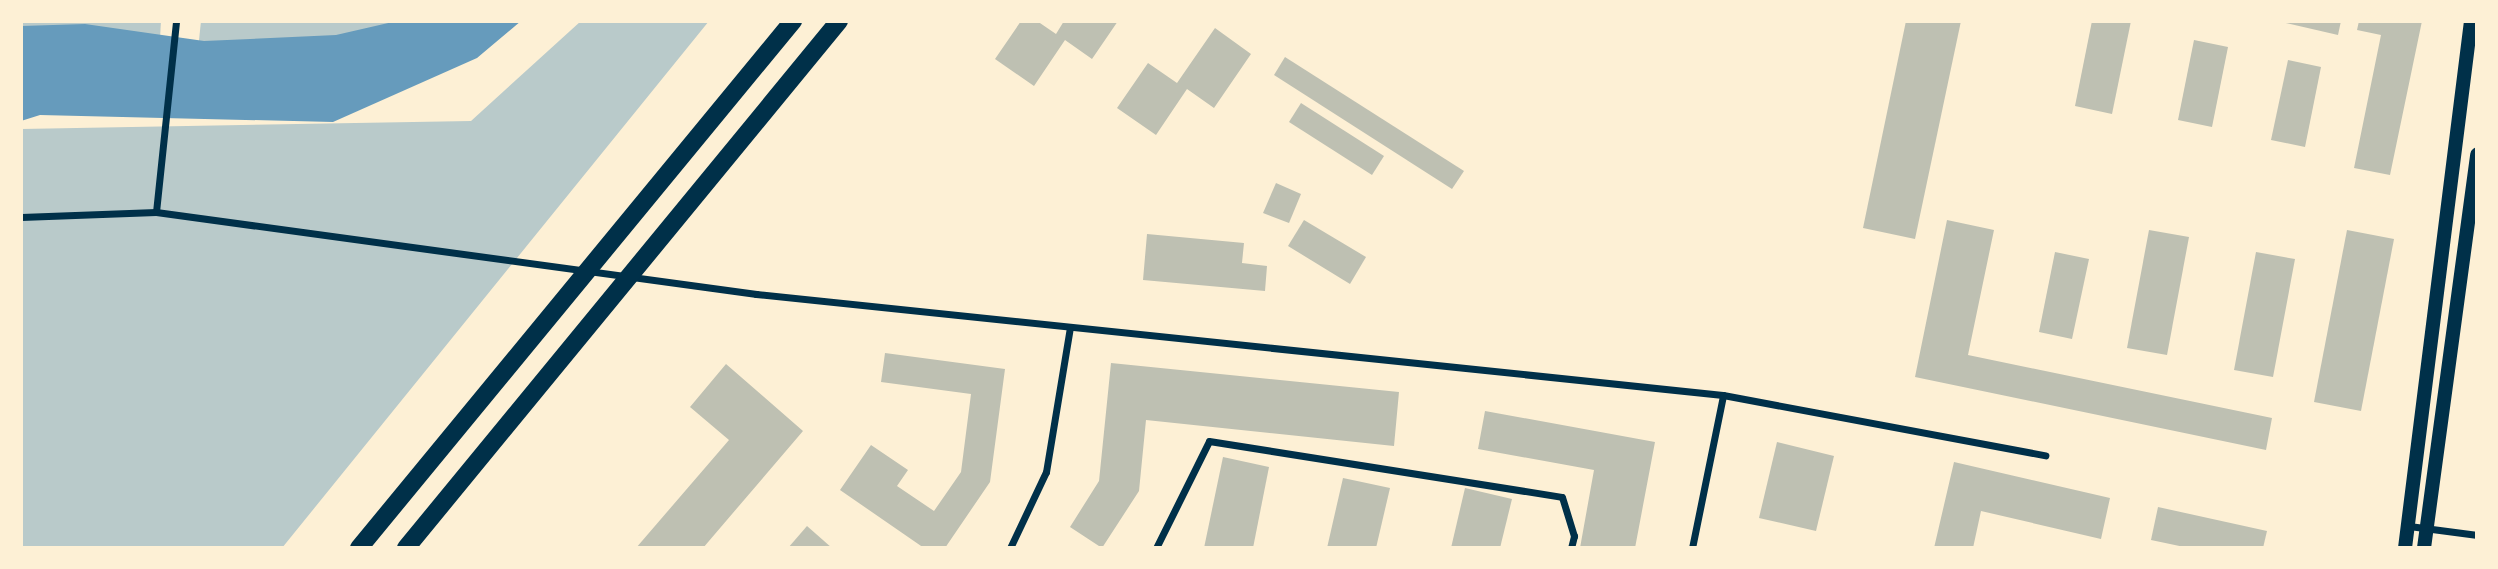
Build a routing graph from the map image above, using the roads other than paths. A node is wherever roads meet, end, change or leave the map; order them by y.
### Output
1 (176, 21) edge
2 (793, 21) edge
3 (839, 21) edge
4 (2471, 21) edge
5 (2477, 155) edge
6 (156, 212) junction
7 (21, 217) edge
8 (594, 269) junction
9 (634, 274) junction
10 (1070, 327) junction
11 (1723, 395) junction
12 (2045, 455) dead end
13 (2409, 526) junction
14 (2428, 528) junction
15 (2477, 535) edge
16 (359, 548) edge
17 (406, 548) edge
18 (1010, 548) edge
19 (1156, 548) edge
20 (1571, 548) edge
21 (1692, 548) edge
22 (2405, 548) edge
23 (2424, 548) edge

1 - 6 street
2 - 8 main road
3 - 9 main road
4 - 13 main road
5 - 14 main road
6 - 7 street
6 - 8 street
8 - 9 street
8 - 16 main road
9 - 10 street
9 - 17 main road
10 - 11 street
10 - 18 street
11 - 12 street
11 - 21 street
13 - 14 street
13 - 22 main road
14 - 15 street
14 - 23 main road
19 - 20 street

